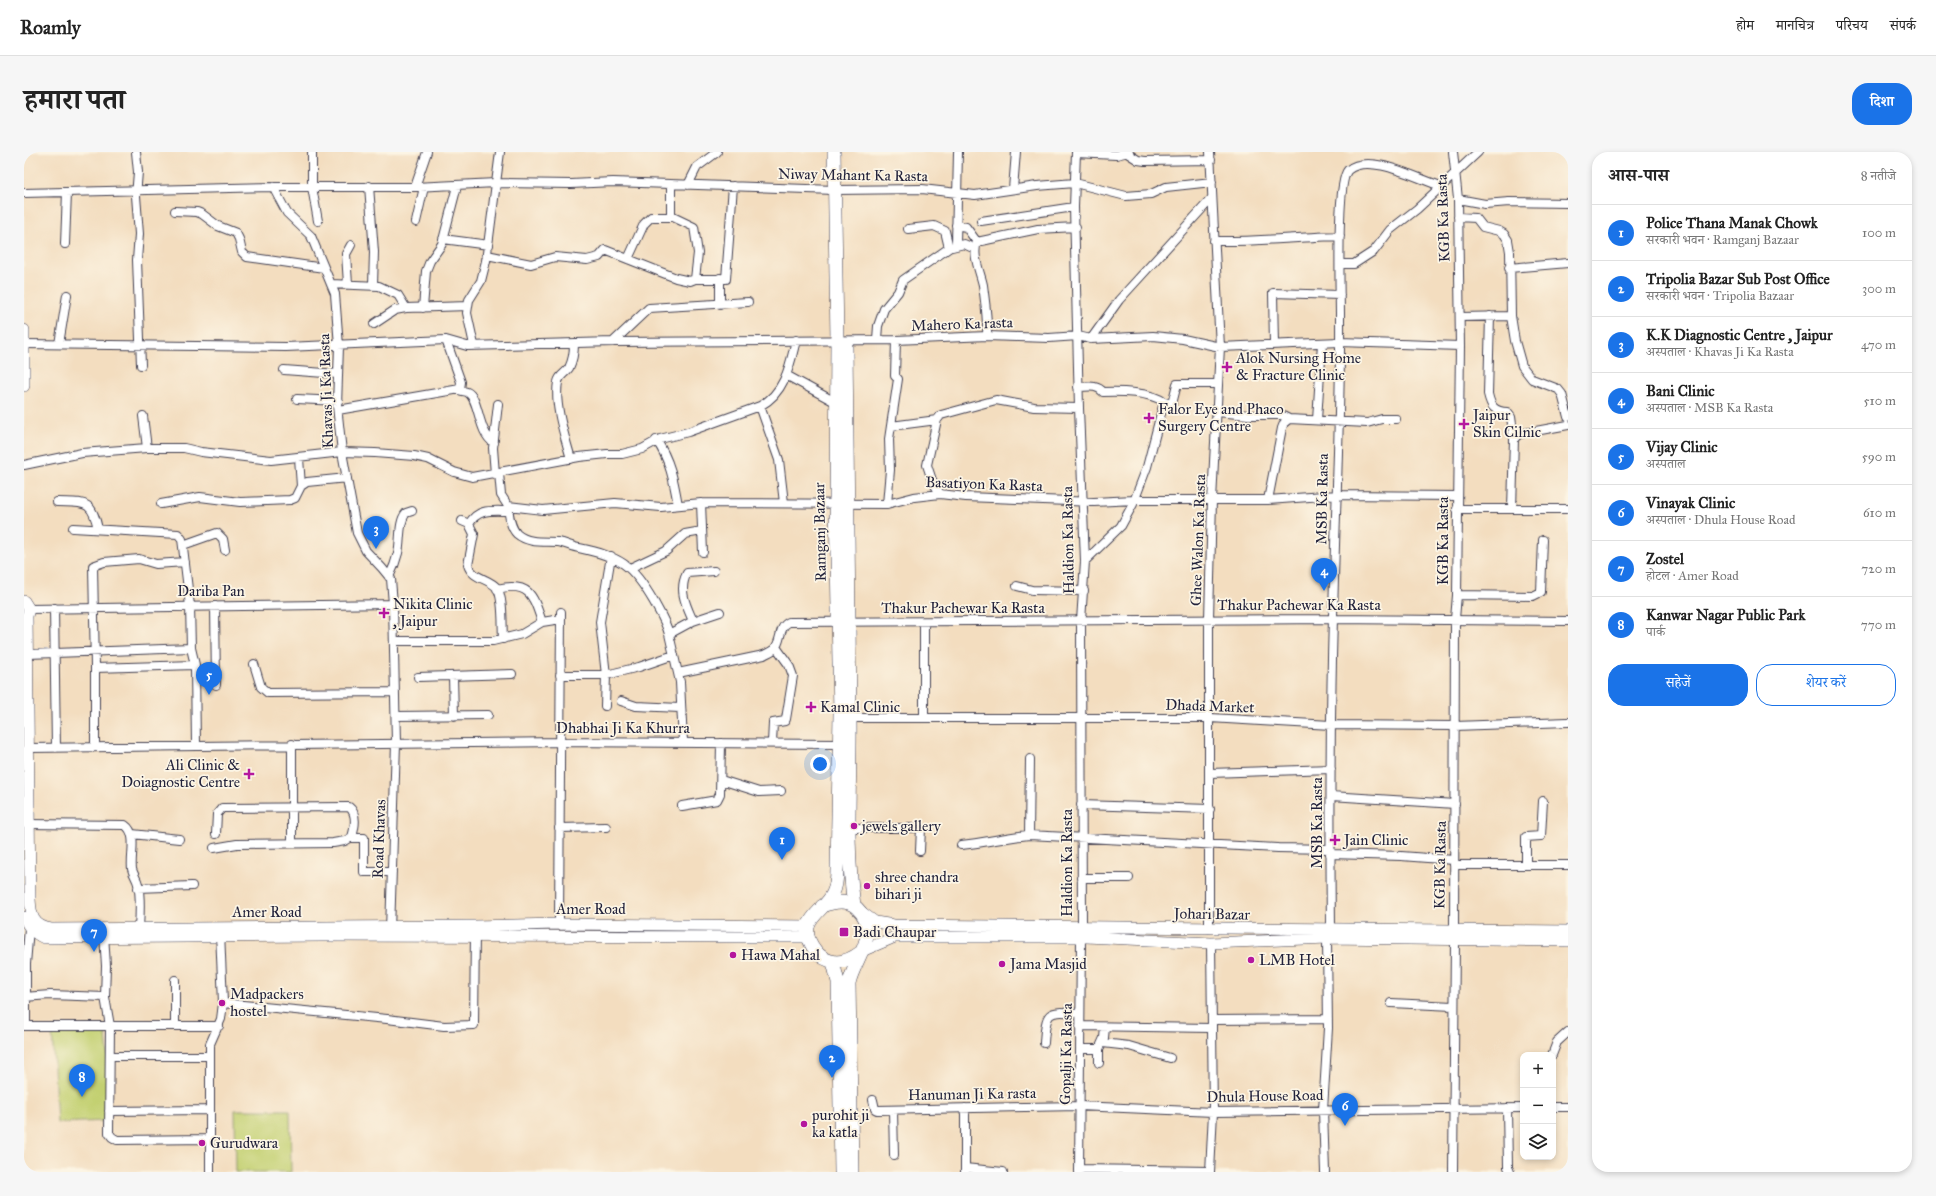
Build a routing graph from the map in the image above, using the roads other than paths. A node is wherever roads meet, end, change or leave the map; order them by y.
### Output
1 (136, 152) edge
2 (312, 152) edge
3 (427, 152) edge
4 (500, 152) edge
5 (718, 152) edge
6 (834, 152) edge
7 (843, 152) edge
8 (958, 152) edge
9 (1016, 152) edge
10 (1076, 152) edge
11 (1453, 152) edge
12 (1478, 152) edge
13 (1128, 153) edge
14 (1210, 156) edge
15 (1456, 171) junction
16 (1212, 182) junction
17 (496, 183) junction
18 (1075, 184) junction
19 (671, 185) junction
20 (688, 185) junction
21 (369, 186) junction
22 (457, 186) junction
23 (733, 186) junction
24 (1441, 186) junction
25 (273, 187) junction
26 (312, 187) junction
27 (415, 187) junction
28 (424, 187) junction
29 (1013, 189) junction
30 (136, 190) junction
31 (839, 190) junction
32 (67, 192) junction
33 (957, 192) junction
34 (24, 193) edge
35 (1212, 198) junction
36 (1458, 199) junction
37 (1568, 204) edge
38 (1074, 207) junction
39 (175, 211) dead end
40 (670, 217) junction
41 (1458, 217) junction
42 (318, 220) dead end
43 (981, 220) dead end
44 (416, 222) dead end
45 (956, 226) junction
46 (1076, 227) junction
47 (908, 229) dead end
48 (1340, 236) junction
49 (443, 239) junction
50 (1214, 241) junction
51 (65, 244) dead end
52 (351, 245) dead end
53 (489, 245) junction
54 (952, 246) junction
55 (976, 246) junction
56 (487, 255) junction
57 (628, 259) junction
58 (1568, 263) edge
59 (1340, 264) junction
60 (324, 268) junction
61 (1509, 268) junction
62 (720, 278) junction
63 (695, 279) junction
64 (331, 284) junction
65 (348, 284) junction
66 (372, 286) junction
67 (67, 295) dead end
68 (1340, 295) junction
69 (748, 302) dead end
70 (720, 304) junction
71 (468, 306) junction
72 (406, 308) junction
73 (424, 308) junction
74 (1490, 316) junction
75 (1510, 316) junction
76 (1460, 317) junction
77 (374, 324) dead end
78 (24, 330) edge
79 (987, 336) junction
80 (1078, 336) junction
81 (877, 339) junction
82 (1091, 339) junction
83 (446, 340) junction
84 (796, 340) junction
85 (842, 340) junction
86 (896, 340) junction
87 (613, 342) junction
88 (1322, 342) junction
89 (1340, 342) junction
90 (24, 344) edge
91 (59, 344) junction
92 (141, 344) junction
93 (574, 344) junction
94 (1274, 344) junction
95 (474, 345) junction
96 (339, 346) junction
97 (1460, 346) junction
98 (1220, 347) junction
99 (141, 365) dead end
100 (284, 370) dead end
101 (338, 374) junction
102 (786, 375) junction
103 (1218, 384) junction
104 (24, 386) edge
105 (1078, 387) junction
106 (458, 390) junction
107 (297, 399) dead end
108 (338, 401) junction
109 (1164, 402) junction
110 (498, 404) dead end
111 (837, 404) junction
112 (760, 406) junction
113 (1079, 408) junction
114 (338, 410) junction
115 (1217, 412) junction
116 (143, 416) dead end
117 (1568, 417) edge
118 (1289, 419) junction
119 (1396, 419) dead end
120 (936, 420) junction
121 (1317, 420) junction
122 (1338, 422) junction
123 (1568, 425) edge
124 (891, 426) junction
125 (1514, 439) junction
126 (656, 440) junction
127 (494, 443) junction
128 (147, 448) junction
129 (342, 452) junction
130 (300, 458) junction
131 (571, 459) junction
132 (24, 465) edge
133 (497, 473) junction
134 (347, 478) junction
135 (301, 486) junction
136 (940, 494) junction
137 (1336, 496) junction
138 (1457, 496) junction
139 (1134, 500) junction
140 (1212, 500) junction
141 (1268, 500) junction
142 (1082, 501) junction
143 (57, 502) dead end
144 (701, 503) junction
145 (784, 503) junction
146 (162, 504) dead end
147 (841, 504) junction
148 (887, 504) junction
149 (678, 505) junction
150 (508, 508) junction
151 (1457, 509) junction
152 (1512, 509) junction
153 (1568, 509) edge
154 (412, 511) dead end
155 (73, 528) dead end
156 (98, 529) junction
157 (702, 531) junction
158 (1543, 540) dead end
159 (183, 545) junction
160 (225, 550) dead end
161 (703, 552) dead end
162 (611, 556) junction
163 (1085, 561) junction
164 (185, 562) junction
165 (630, 568) junction
166 (714, 571) dead end
167 (389, 577) junction
168 (1016, 586) dead end
169 (497, 589) junction
170 (1084, 591) junction
171 (1457, 595) junction
172 (394, 604) junction
173 (190, 606) junction
174 (215, 606) junction
175 (95, 607) junction
176 (54, 608) junction
177 (26, 611) edge
178 (720, 612) dead end
179 (1209, 619) junction
180 (1333, 619) junction
181 (1455, 619) junction
182 (693, 621) junction
183 (1081, 621) junction
184 (1568, 621) edge
185 (542, 622) junction
186 (843, 622) junction
187 (924, 622) junction
188 (669, 634) junction
189 (503, 639) junction
190 (394, 641) junction
191 (776, 647) junction
192 (191, 648) junction
193 (95, 652) junction
194 (54, 653) junction
195 (28, 654) junction
196 (674, 655) junction
197 (254, 664) dead end
198 (195, 665) junction
199 (95, 668) junction
200 (678, 673) junction
201 (512, 674) dead end
202 (560, 675) junction
203 (606, 675) junction
204 (453, 676) junction
205 (418, 677) dead end
206 (216, 686) dead end
207 (395, 692) junction
208 (621, 701) dead end
209 (605, 706) dead end
210 (680, 708) junction
211 (26, 709) edge
212 (488, 715) dead end
213 (396, 716) junction
214 (454, 716) junction
215 (850, 718) junction
216 (924, 718) junction
217 (1081, 718) junction
218 (1210, 718) junction
219 (1568, 722) edge
220 (1331, 725) junction
221 (1455, 726) junction
222 (559, 742) junction
223 (683, 742) junction
224 (396, 743) junction
225 (720, 743) junction
226 (772, 743) junction
227 (292, 744) junction
228 (845, 744) junction
229 (196, 746) junction
230 (95, 747) junction
231 (29, 748) junction
232 (56, 748) junction
233 (1030, 759) dead end
234 (1331, 769) junction
235 (1210, 773) junction
236 (721, 780) junction
237 (781, 792) dead end
238 (1331, 796) junction
239 (1543, 801) dead end
240 (1455, 804) junction
241 (1081, 805) junction
242 (292, 806) junction
243 (682, 806) dead end
244 (1210, 809) junction
245 (27, 825) edge
246 (559, 828) junction
247 (606, 828) dead end
248 (850, 828) junction
249 (132, 834) junction
250 (216, 834) dead end
251 (1029, 835) junction
252 (350, 838) junction
253 (179, 839) dead end
254 (1081, 839) junction
255 (292, 843) junction
256 (1210, 844) junction
257 (961, 845) dead end
258 (214, 848) dead end
259 (920, 851) dead end
260 (1330, 852) junction
261 (1454, 862) junction
262 (1526, 865) junction
263 (1568, 865) edge
264 (392, 872) junction
265 (1081, 878) junction
266 (1129, 878) dead end
267 (192, 886) dead end
268 (138, 888) junction
269 (822, 906) junction
270 (857, 908) junction
271 (26, 924) edge
272 (559, 924) junction
273 (140, 928) junction
274 (1209, 929) junction
275 (390, 931) junction
276 (475, 931) junction
277 (1568, 931) edge
278 (220, 932) junction
279 (809, 932) junction
280 (1081, 932) junction
281 (104, 933) junction
282 (1329, 934) junction
283 (1454, 935) junction
284 (1531, 936) junction
285 (1568, 941) edge
286 (1211, 943) junction
287 (861, 952) junction
288 (833, 962) junction
289 (175, 980) dead end
290 (25, 997) edge
291 (105, 997) junction
292 (223, 1003) junction
293 (1391, 1003) dead end
294 (1453, 1006) junction
295 (1080, 1013) junction
296 (1328, 1019) junction
297 (1211, 1024) junction
298 (25, 1026) edge
299 (110, 1026) junction
300 (175, 1026) junction
301 (219, 1026) junction
302 (1080, 1026) junction
303 (1104, 1027) junction
304 (1568, 1032) edge
305 (1044, 1043) dead end
306 (1101, 1046) junction
307 (1080, 1049) junction
308 (1553, 1052) edge
309 (110, 1056) junction
310 (209, 1056) junction
311 (1170, 1058) dead end
312 (1100, 1063) dead end
313 (873, 1100) dead end
314 (1079, 1106) junction
315 (1568, 1107) edge
316 (964, 1108) junction
317 (1507, 1108) junction
318 (1520, 1108) edge
319 (1556, 1108) edge
320 (1454, 1109) junction
321 (209, 1110) junction
322 (893, 1110) junction
323 (1323, 1110) junction
324 (110, 1111) junction
325 (1213, 1112) junction
326 (210, 1139) junction
327 (894, 1155) dead end
328 (965, 1170) edge
329 (1079, 1170) edge
330 (210, 1172) edge
331 (842, 1172) edge
332 (852, 1172) edge
333 (1003, 1172) edge
334 (1210, 1172) edge
335 (1324, 1172) edge
336 (1454, 1172) edge
337 (1510, 1172) edge

1 - 30 street
2 - 26 street
3 - 27 street
4 - 17 street
5 - 20 street
6 - 31 main road, Ramganj Bazaar
7 - 31 main road, Ramganj Bazaar
8 - 33 street
9 - 29 street
10 - 13 street
10 - 18 street, Haldion Ka Rasta
11 - 15 street, KGB Ka Rasta
12 - 15 street
13 - 14 street
14 - 16 street, Ghee Walon Ka Rasta
15 - 24 street
15 - 36 street, KGB Ka Rasta
16 - 18 street, Niway Mahant Ka Rasta
16 - 35 street, Ghee Walon Ka Rasta
17 - 19 street, Niway Mahant Ka Rasta
17 - 22 street, Niway Mahant Ka Rasta
17 - 53 street
18 - 29 street, Niway Mahant Ka Rasta
18 - 38 street, Haldion Ka Rasta
19 - 20 street, Niway Mahant Ka Rasta
19 - 40 street
20 - 23 street, Niway Mahant Ka Rasta
21 - 26 street, Niway Mahant Ka Rasta
21 - 27 street, Niway Mahant Ka Rasta
21 - 66 street
22 - 28 street, Niway Mahant Ka Rasta
22 - 49 street
23 - 31 street, Niway Mahant Ka Rasta
23 - 62 street
24 - 48 street, MSB Ka Rasta
24 - 59 street
25 - 26 street, Niway Mahant Ka Rasta
25 - 30 street, Niway Mahant Ka Rasta
25 - 60 street, Khavas Ji Ka Rasta
26 - 42 street
27 - 28 street, Niway Mahant Ka Rasta
28 - 44 street
29 - 33 street, Niway Mahant Ka Rasta
30 - 32 street, Niway Mahant Ka Rasta
30 - 92 street
31 - 33 street, Niway Mahant Ka Rasta
31 - 85 main road, Ramganj Bazaar
32 - 34 street, Niway Mahant Ka Rasta
32 - 51 street
33 - 45 street
35 - 50 street, Ghee Walon Ka Rasta
35 - 82 street
36 - 37 street
36 - 41 street, KGB Ka Rasta
38 - 43 street
38 - 46 street, Haldion Ka Rasta
39 - 60 street
40 - 57 street
40 - 63 street
41 - 61 street
41 - 76 street, KGB Ka Rasta
45 - 54 street
45 - 55 street
46 - 55 street
46 - 80 street, Haldion Ka Rasta
47 - 54 street
48 - 50 street
48 - 59 street, MSB Ka Rasta
49 - 53 street
49 - 73 street
50 - 98 street, Ghee Walon Ka Rasta
52 - 65 street
53 - 56 street
54 - 55 street
54 - 81 street
55 - 79 street
56 - 57 street
56 - 71 street
57 - 63 street
58 - 61 street
59 - 68 street, MSB Ka Rasta
60 - 64 street, Khavas Ji Ka Rasta
61 - 75 street
62 - 63 street
62 - 70 street
64 - 65 street
64 - 96 street, Khavas Ji Ka Rasta
65 - 66 street
66 - 72 street
67 - 91 street
68 - 89 street, MSB Ka Rasta
68 - 94 street
69 - 70 street
70 - 87 street
71 - 73 street
71 - 95 street
72 - 73 street
72 - 77 street
74 - 75 street
74 - 76 street
74 - 125 street
75 - 117 street
76 - 97 street, KGB Ka Rasta
78 - 90 main road
79 - 80 street, Mahero Ka rasta
79 - 86 street, Mahero Ka rasta
80 - 82 street, Mahero Ka rasta
80 - 105 street, Haldion Ka Rasta
81 - 85 street, Mahero Ka rasta
81 - 86 street, Mahero Ka rasta
82 - 98 street, Mahero Ka rasta
83 - 95 street, Mahero Ka rasta
83 - 96 street, Mahero Ka rasta
83 - 106 street
84 - 85 street, Mahero Ka rasta
84 - 87 street, Mahero Ka rasta
84 - 102 street
85 - 111 main road, Ramganj Bazaar
85 - 147 main road, Ramganj Bazaar
86 - 124 street
87 - 93 street, Mahero Ka rasta
88 - 89 street, Mahero Ka rasta
88 - 94 street, Mahero Ka rasta
88 - 121 street
89 - 97 street, Mahero Ka rasta
89 - 122 street, MSB Ka Rasta
90 - 91 street, Mahero Ka rasta
90 - 104 main road
91 - 92 street, Mahero Ka rasta
92 - 96 street, Mahero Ka rasta
92 - 99 street
93 - 95 street, Mahero Ka rasta
93 - 131 street
94 - 98 street, Mahero Ka rasta
96 - 101 street, Khavas Ji Ka Rasta
97 - 138 street, KGB Ka Rasta
98 - 103 street, Ghee Walon Ka Rasta
100 - 101 street
101 - 108 street, Khavas Ji Ka Rasta
102 - 111 street
102 - 112 street
103 - 109 street
103 - 115 street, Ghee Walon Ka Rasta
105 - 109 street
105 - 113 street, Haldion Ka Rasta
106 - 114 street
106 - 127 street
107 - 108 street
108 - 114 street, Khavas Ji Ka Rasta
109 - 139 street
110 - 127 street
111 - 147 main road, Ramganj Bazaar
112 - 126 street
112 - 145 street
113 - 120 street
113 - 142 street, Haldion Ka Rasta
114 - 129 street, Khavas Ji Ka Rasta
115 - 118 street
115 - 140 street, Ghee Walon Ka Rasta
116 - 128 street
118 - 121 street
118 - 141 street
119 - 122 street
120 - 124 street
120 - 136 street
121 - 122 street
122 - 137 street, MSB Ka Rasta
123 - 125 street
124 - 148 street
125 - 152 street
126 - 131 street
126 - 149 street
127 - 133 street
128 - 130 street
128 - 132 street
129 - 130 street
129 - 133 street
129 - 134 street, Khavas Ji Ka Rasta
130 - 135 street
131 - 133 street
133 - 150 street
134 - 135 street
134 - 167 street, Khavas Ji Ka Rasta
135 - 146 street
136 - 142 street, Basatiyon Ka Rasta
136 - 148 street, Basatiyon Ka Rasta
137 - 138 street, Basatiyon Ka Rasta
137 - 141 street, Basatiyon Ka Rasta
137 - 180 street, MSB Ka Rasta
138 - 151 street, KGB Ka Rasta
139 - 140 street, Basatiyon Ka Rasta
139 - 142 street, Basatiyon Ka Rasta
139 - 163 street
140 - 141 street, Basatiyon Ka Rasta
140 - 179 street, Ghee Walon Ka Rasta
142 - 163 street, Haldion Ka Rasta
143 - 156 street
144 - 145 street, Basatiyon Ka Rasta
144 - 149 street, Basatiyon Ka Rasta
144 - 157 street
145 - 147 street, Basatiyon Ka Rasta
147 - 148 street, Basatiyon Ka Rasta
147 - 186 main road, Ramganj Bazaar
149 - 150 street, Basatiyon Ka Rasta
150 - 162 street
150 - 169 street, Basatiyon Ka Rasta
151 - 152 street
151 - 171 street, KGB Ka Rasta
152 - 153 street
154 - 167 street
155 - 156 street
156 - 159 street
157 - 161 street
157 - 165 street
158 - 171 street
159 - 160 street
159 - 164 street
162 - 165 street
162 - 203 street
163 - 170 street, Haldion Ka Rasta
164 - 173 street
164 - 175 street
165 - 188 street
166 - 182 street
167 - 172 street, Khavas Ji Ka Rasta
168 - 170 street
169 - 185 street
169 - 189 street
170 - 183 street, Haldion Ka Rasta
171 - 181 street, KGB Ka Rasta
172 - 174 street, Dariba Pan
172 - 190 street, Khavas Ji Ka Rasta
173 - 174 street, Dariba Pan
173 - 175 street, Dariba Pan
173 - 192 street
174 - 206 street
175 - 176 street, Dariba Pan
175 - 193 street
176 - 177 street, Dariba Pan
176 - 194 street
177 - 195 main road, Amer Road
178 - 182 street
179 - 180 street, Thakur Pachewar Ka Rasta
179 - 183 street, Thakur Pachewar Ka Rasta
179 - 218 street, Ghee Walon Ka Rasta
180 - 181 street, Thakur Pachewar Ka Rasta
180 - 220 street, MSB Ka Rasta
181 - 184 street, Thakur Pachewar Ka Rasta
181 - 221 street, KGB Ka Rasta
182 - 188 street
183 - 187 street, Thakur Pachewar Ka Rasta
183 - 217 street, Haldion Ka Rasta
185 - 189 street
185 - 202 street
186 - 187 street, Thakur Pachewar Ka Rasta
186 - 191 street, Thakur Pachewar Ka Rasta
186 - 215 main road, Ramganj Bazaar
186 - 228 main road, Ramganj Bazaar
187 - 216 street
188 - 196 street
189 - 190 street
190 - 207 street, Khavas Ji Ka Rasta
191 - 200 street
191 - 226 street
192 - 193 street
192 - 198 street
193 - 194 street
193 - 199 street
194 - 195 street
194 - 232 street
195 - 211 main road, Amer Road
196 - 200 street
196 - 203 street
197 - 207 street
198 - 199 street
198 - 229 street
199 - 230 street
200 - 210 street
201 - 204 street
202 - 203 street
202 - 222 street
203 - 209 street
204 - 205 street
204 - 214 street
207 - 213 street, Khavas Ji Ka Rasta
208 - 210 street
210 - 223 street
211 - 231 main road, Amer Road
212 - 214 street
213 - 214 street
213 - 224 street, Khavas Ji Ka Rasta
215 - 216 street, Dhada Market
215 - 228 main road, Ramganj Bazaar
216 - 217 street, Dhada Market
217 - 218 street, Dhada Market
217 - 241 street, Haldion Ka Rasta
218 - 220 street, Dhada Market
218 - 235 street, Ghee Walon Ka Rasta
219 - 221 street, Dhada Market
220 - 221 street, Dhada Market
220 - 234 street, MSB Ka Rasta
221 - 240 street, KGB Ka Rasta
222 - 223 street, Dhabhai Ji Ka Khurra
222 - 224 street, Dhabhai Ji Ka Khurra
222 - 246 street
223 - 225 street, Dhabhai Ji Ka Khurra
224 - 227 street, Dhabhai Ji Ka Khurra
224 - 264 street, Road Khavas
225 - 226 street, Dhabhai Ji Ka Khurra
225 - 236 street
226 - 228 street, Dhabhai Ji Ka Khurra
227 - 229 street, Dhabhai Ji Ka Khurra
227 - 242 street
228 - 248 main road, Ramganj Bazaar
228 - 269 main road, Ramganj Bazaar
229 - 230 street, Dhabhai Ji Ka Khurra
230 - 232 street, Dhabhai Ji Ka Khurra
231 - 232 street, Dhabhai Ji Ka Khurra
231 - 245 main road, Amer Road
233 - 251 street
234 - 235 street
234 - 238 street, MSB Ka Rasta
235 - 244 street, Ghee Walon Ka Rasta
236 - 237 street
236 - 243 street
238 - 240 street
238 - 260 street, MSB Ka Rasta
239 - 262 street
240 - 261 street, KGB Ka Rasta
241 - 244 street
241 - 254 street, Haldion Ka Rasta
242 - 250 street
242 - 252 street
242 - 255 street
244 - 256 street, Ghee Walon Ka Rasta
245 - 249 street
245 - 281 main road, Amer Road
246 - 247 street
246 - 272 street
248 - 259 street
248 - 270 main road, Ramganj Bazaar
249 - 253 street
249 - 268 street
251 - 254 street
251 - 257 street
252 - 255 street
252 - 264 street
254 - 256 street
254 - 265 street, Haldion Ka Rasta
255 - 258 street
256 - 260 street
256 - 274 street, Ghee Walon Ka Rasta
260 - 261 street
260 - 282 street, MSB Ka Rasta
261 - 262 street
261 - 283 street, KGB Ka Rasta
262 - 263 street
264 - 275 street, Road Khavas
265 - 266 street
265 - 280 street, Haldion Ka Rasta
267 - 268 street
268 - 273 street
269 - 270 main road
269 - 279 main road
270 - 280 main road, Johari Bazar
270 - 287 main road
271 - 281 main road, Amer Road
271 - 290 street
272 - 276 main road, Amer Road
272 - 279 main road, Amer Road
273 - 278 main road, Amer Road
273 - 281 main road, Amer Road
274 - 280 main road, Johari Bazar
274 - 282 main road, Johari Bazar
275 - 276 main road, Amer Road
275 - 278 main road, Amer Road
276 - 279 main road, Amer Road
276 - 292 street
277 - 284 main road, Johari Bazar
278 - 281 main road, Amer Road
278 - 292 street
279 - 288 main road
280 - 286 main road, Johari Bazar
280 - 287 main road, Johari Bazar
280 - 295 street, Gopalji Ka Rasta
281 - 291 street
282 - 283 main road, Johari Bazar
282 - 286 main road, Johari Bazar
282 - 296 street, MSB Ka Rasta
283 - 284 main road, Johari Bazar
283 - 294 street, KGB Ka Rasta
284 - 285 main road, Johari Bazar
286 - 297 street
287 - 288 main road
287 - 332 main road
288 - 331 main road
289 - 300 street
290 - 291 street
290 - 298 street
291 - 299 street
292 - 301 street
293 - 294 street
294 - 320 street, KGB Ka Rasta
295 - 302 street, Gopalji Ka Rasta
295 - 305 street
296 - 297 street
296 - 323 street, MSB Ka Rasta
297 - 303 street
297 - 325 street
298 - 299 street
299 - 300 street
299 - 309 street
300 - 301 street
301 - 310 street
302 - 303 street
302 - 307 street, Gopalji Ka Rasta
303 - 306 street
304 - 308 street
306 - 307 street
306 - 311 street
306 - 312 street
307 - 314 street, Gopalji Ka Rasta
309 - 310 street
309 - 324 street
310 - 321 street
313 - 322 street, Hanuman Ji Ka rasta
314 - 316 street, Hanuman Ji Ka rasta
314 - 325 street, Dhula House Road
314 - 329 street, Gopalji Ka Rasta
315 - 319 street
316 - 322 street, Hanuman Ji Ka rasta
316 - 328 street
317 - 318 street, Dhula House Road
317 - 320 street, Dhula House Road
317 - 337 street
320 - 323 street, Dhula House Road
320 - 336 street, KGB Ka Rasta
321 - 324 street
321 - 326 street
322 - 327 street
323 - 325 street, Dhula House Road
323 - 335 street, MSB Ka Rasta
324 - 326 street
325 - 334 street
326 - 330 street
328 - 333 street
329 - 334 street

